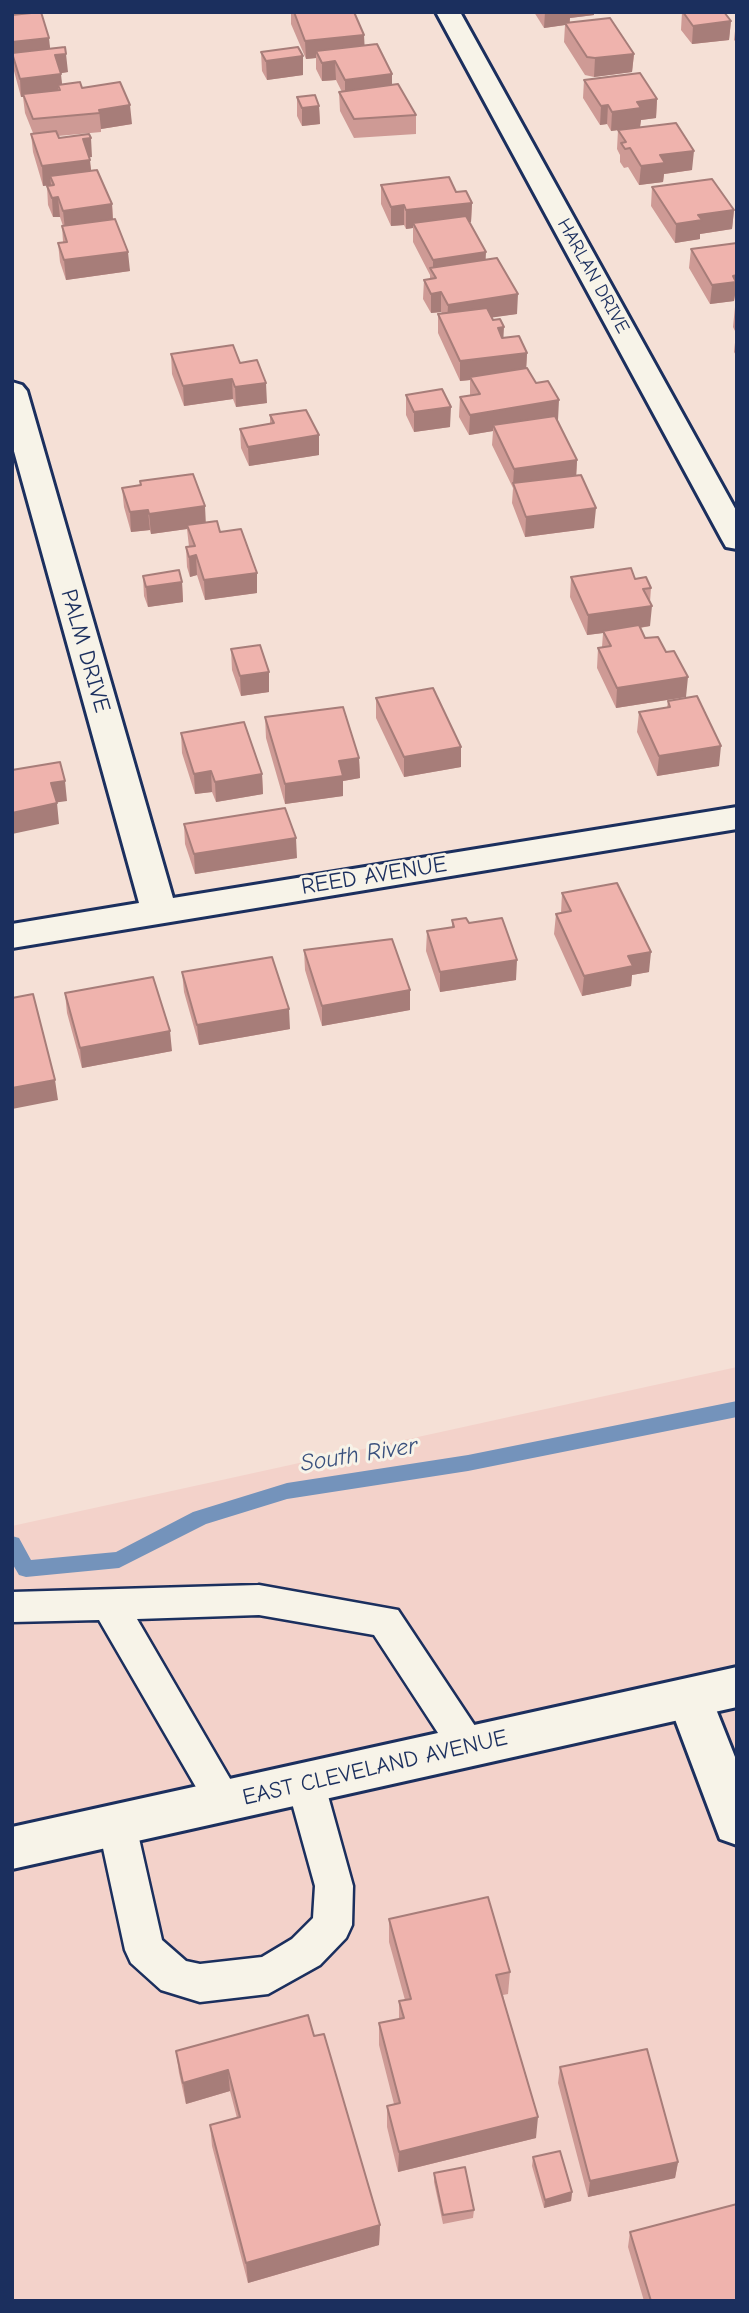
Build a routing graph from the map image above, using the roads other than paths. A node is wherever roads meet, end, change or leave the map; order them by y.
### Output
1 (448, 12) edge
2 (12, 391) edge
3 (737, 540) edge
4 (737, 818) edge
5 (159, 911) junction
6 (12, 936) edge
7 (109, 1604) junction
8 (12, 1607) edge
9 (737, 1687) edge
10 (690, 1698) junction
11 (468, 1747) junction
12 (306, 1785) junction
13 (223, 1801) junction
14 (737, 1824) edge
15 (117, 1825) junction
16 (12, 1848) edge

1 - 3 street, HARLAN DRIVE
2 - 5 street, PALM DRIVE
4 - 5 street, REED AVENUE
5 - 6 street, REED AVENUE
7 - 8 lane
7 - 11 lane
7 - 13 lane
9 - 10 street, EAST CLEVELAND AVENUE
10 - 11 street, EAST CLEVELAND AVENUE
10 - 14 street
11 - 12 street, EAST CLEVELAND AVENUE
12 - 13 street, EAST CLEVELAND AVENUE
12 - 15 lane
13 - 15 street, EAST CLEVELAND AVENUE
15 - 16 street, EAST CLEVELAND AVENUE

